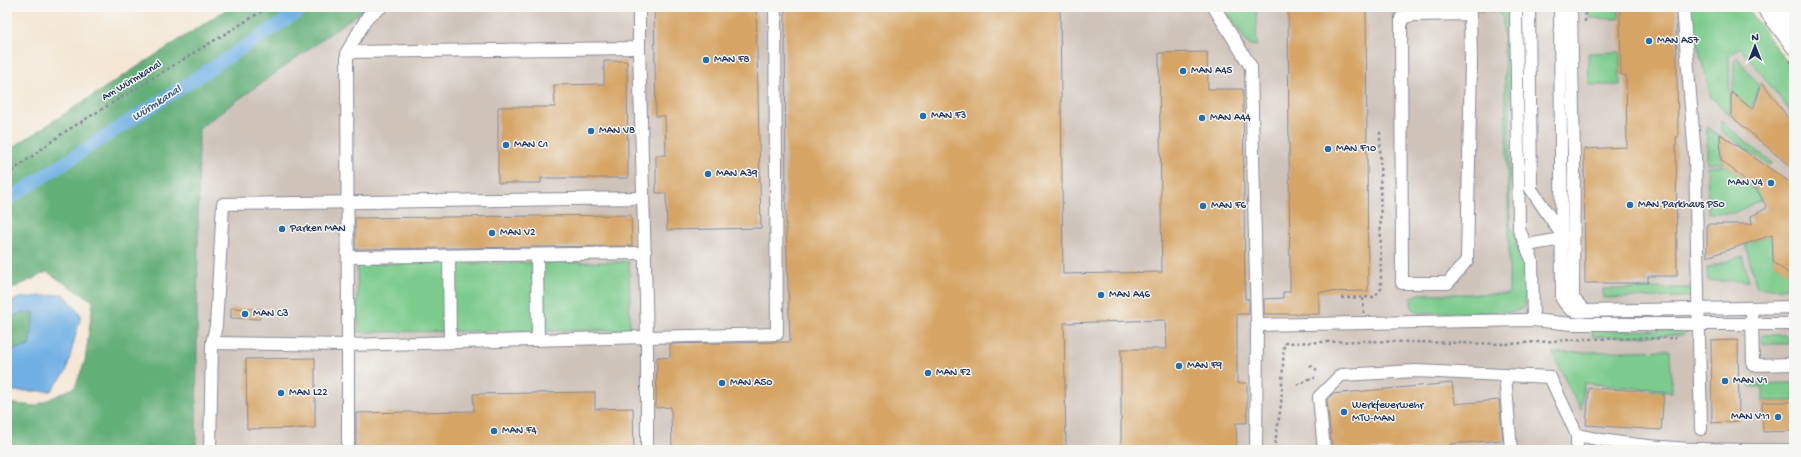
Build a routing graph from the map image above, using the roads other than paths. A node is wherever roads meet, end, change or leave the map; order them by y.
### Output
1 (381, 7) edge
2 (639, 7) edge
3 (775, 7) edge
4 (1214, 7) edge
5 (1516, 7) edge
6 (1529, 7) edge
7 (1560, 7) edge
8 (1571, 7) edge
9 (1683, 7) edge
10 (1764, 7) edge
11 (1781, 7) edge
12 (1470, 10) edge
13 (1415, 11) edge
14 (1794, 24) edge
15 (1794, 47) edge
16 (639, 48) junction
17 (347, 52) junction
18 (643, 198) junction
19 (347, 203) junction
20 (1562, 237) junction
21 (1526, 245) junction
22 (645, 253) junction
23 (537, 255) junction
24 (449, 256) junction
25 (348, 257) junction
26 (1752, 307) junction
27 (1794, 307) edge
28 (1697, 308) junction
29 (1585, 311) junction
30 (1533, 320) junction
31 (1752, 324) junction
32 (1794, 324) edge
33 (1257, 325) junction
34 (1698, 329) junction
35 (647, 337) junction
36 (538, 340) junction
37 (450, 342) junction
38 (212, 344) junction
39 (348, 345) junction
40 (1794, 364) edge
41 (1505, 375) junction
42 (1700, 430) dead end
43 (1577, 435) junction
44 (210, 450) edge
45 (348, 450) edge
46 (647, 450) edge
47 (1256, 450) edge
48 (1324, 450) edge
49 (1511, 450) edge
50 (1577, 450) edge
51 (1718, 450) edge
52 (1752, 450) edge
53 (1794, 450) edge

1 - 17 lane
2 - 16 lane
3 - 35 lane
4 - 33 lane
5 - 21 lane
6 - 20 lane
7 - 20 lane
8 - 29 lane
9 - 28 lane
10 - 15 main road
11 - 14 main road
12 - 13 lane
12 - 13 lane
16 - 17 lane
16 - 18 lane
17 - 19 lane
18 - 19 lane
18 - 22 lane
19 - 25 lane
19 - 38 lane
20 - 21 lane
20 - 29 lane
21 - 30 lane
22 - 23 lane
22 - 35 lane
23 - 24 lane
23 - 36 lane
24 - 25 lane
24 - 37 lane
25 - 39 lane
26 - 27 lane
26 - 28 lane
26 - 31 lane
28 - 29 lane
28 - 34 lane
30 - 33 lane
30 - 34 lane
31 - 32 lane
31 - 34 lane
31 - 40 lane
33 - 47 lane
34 - 42 lane
35 - 36 lane
35 - 46 lane
36 - 37 lane
37 - 39 lane
38 - 39 lane
38 - 44 lane
39 - 45 lane
41 - 43 lane
41 - 48 lane
41 - 49 lane
43 - 50 lane
43 - 51 lane
51 - 52 lane
52 - 53 lane

